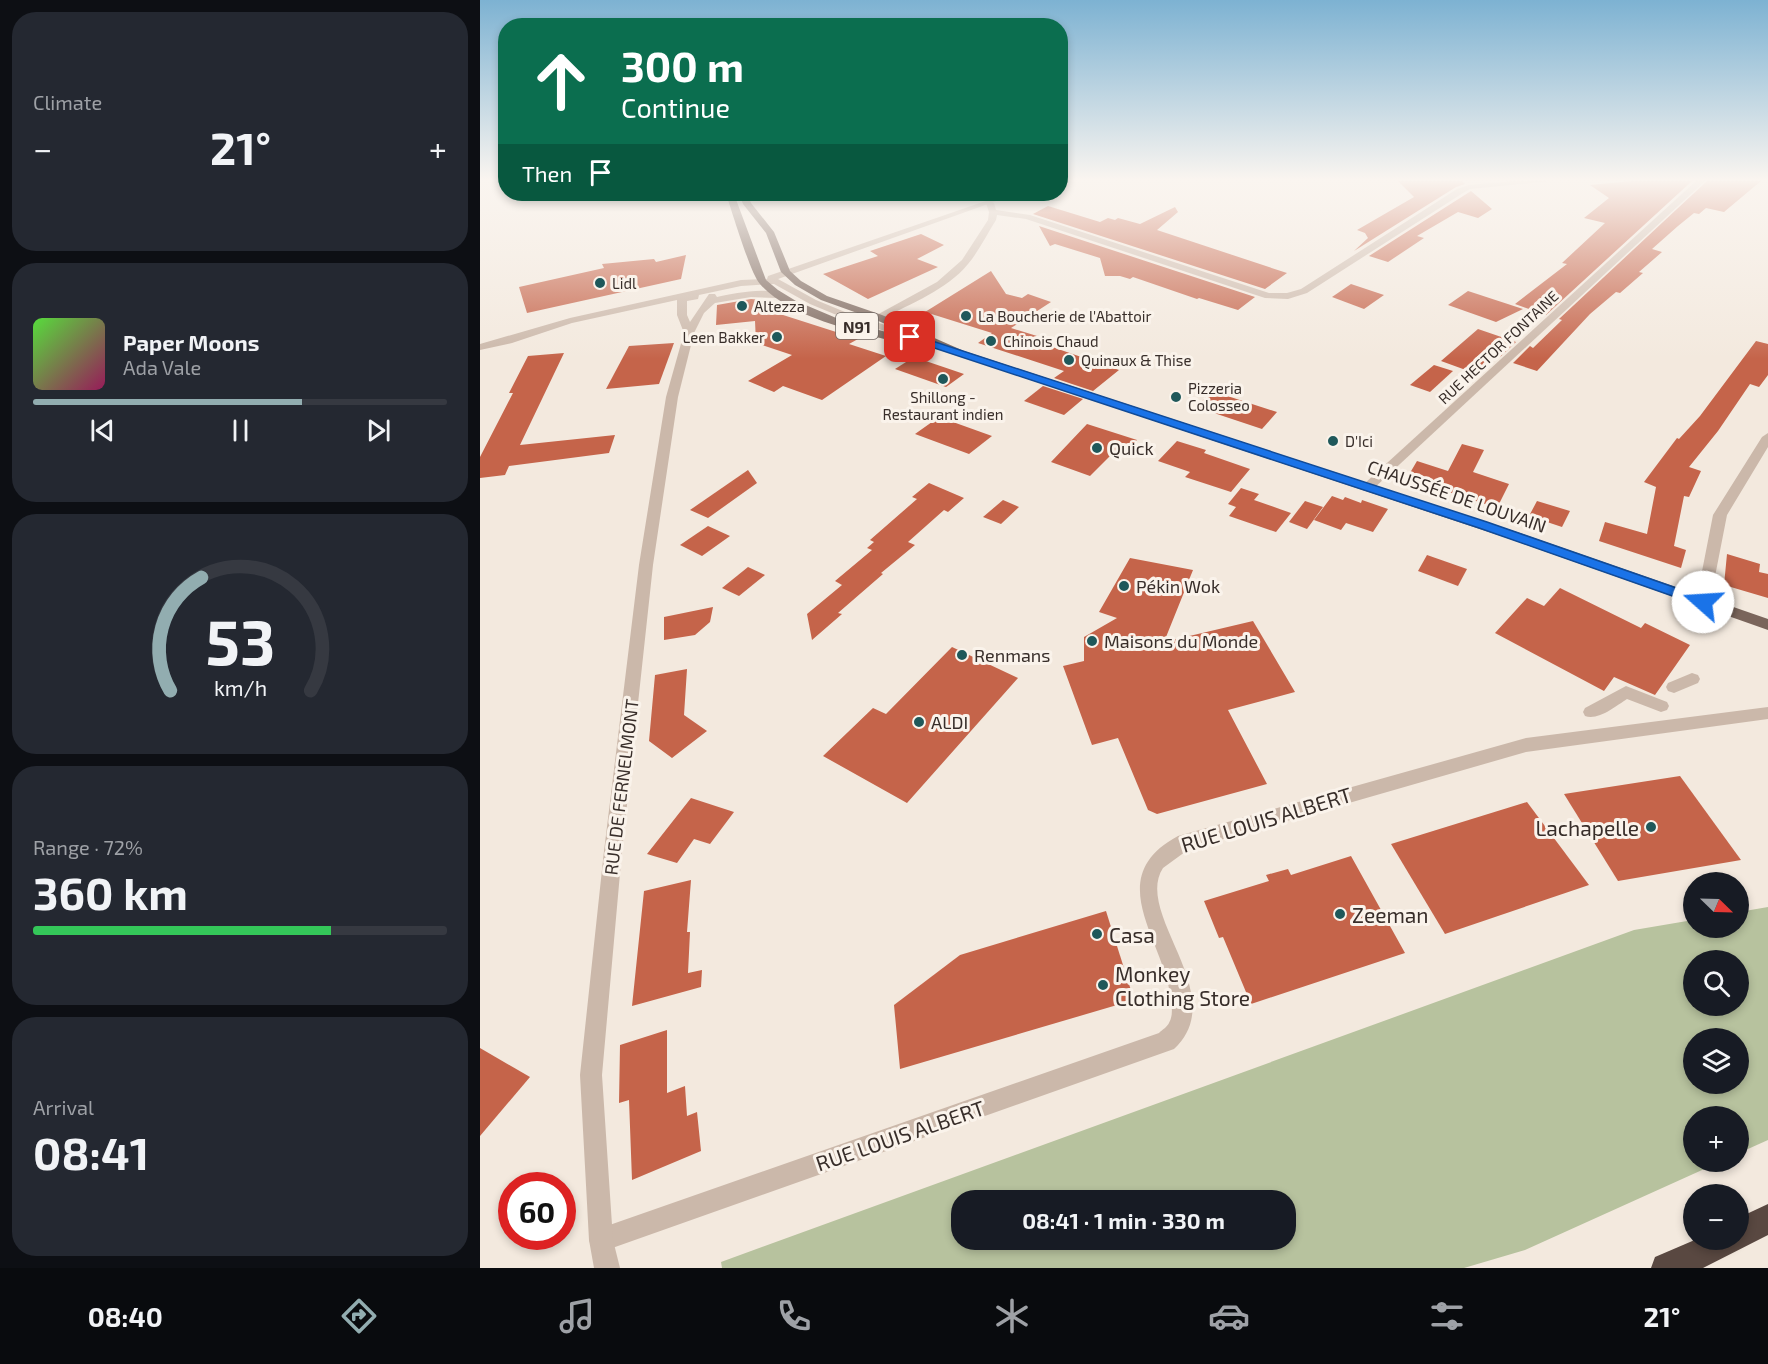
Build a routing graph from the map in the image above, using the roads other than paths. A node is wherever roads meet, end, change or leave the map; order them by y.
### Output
1 (747, 240) edge
2 (773, 240) edge
3 (880, 240) edge
4 (979, 240) edge
5 (1098, 240) edge
6 (1383, 240) edge
7 (1637, 240) edge
8 (755, 263) junction
9 (783, 274) junction
10 (762, 281) junction
11 (728, 286) junction
12 (776, 295) junction
13 (713, 298) junction
14 (643, 305) junction
15 (678, 305) junction
16 (700, 312) junction
17 (878, 317) junction
18 (689, 333) junction
19 (499, 342) junction
20 (480, 347) edge
21 (960, 353) junction
22 (1768, 437) edge
23 (1368, 487) junction
24 (1703, 602) junction
25 (1768, 625) edge
26 (1692, 680) dead end
27 (1674, 687) dead end
28 (1661, 706) dead end
29 (1591, 712) dead end
30 (1768, 713) edge
31 (1768, 1219) edge
32 (1749, 1228) edge
33 (601, 1240) junction
34 (1707, 1250) edge
35 (607, 1268) edge
36 (1666, 1268) edge

1 - 8 main road, CHAUSSÉE DE LOUVAIN / N91
2 - 9 main road
3 - 9 street
4 - 17 street
5 - 6 street
7 - 23 street, RUE HECTOR FONTAINE
8 - 9 street
8 - 10 main road, CHAUSSÉE DE LOUVAIN / N91
9 - 10 street
9 - 17 main road, CHAUSSÉE DE LOUVAIN / N91
10 - 11 street
10 - 12 main road, CHAUSSÉE DE LOUVAIN / N91
10 - 13 street
10 - 21 street
11 - 14 street
11 - 15 street
12 - 13 street
12 - 21 main road, CHAUSSÉE DE LOUVAIN / N91
13 - 15 street
13 - 16 street, RUE DE FERNELMONT
14 - 15 street
14 - 19 street
15 - 16 street
15 - 18 street
15 - 19 street
16 - 18 street, RUE DE FERNELMONT
17 - 21 main road, CHAUSSÉE DE LOUVAIN / N91
18 - 33 street, RUE DE FERNELMONT
19 - 20 street
21 - 23 main road, CHAUSSÉE DE LOUVAIN / N91
22 - 24 street
23 - 24 main road, CHAUSSÉE DE LOUVAIN / N91
24 - 25 main road, CHAUSSÉE DE LOUVAIN / N91
26 - 27 street
28 - 29 street
30 - 33 street, RUE LOUIS ALBERT
31 - 32 highway
33 - 35 street, RUE DE FERNELMONT
34 - 36 highway

